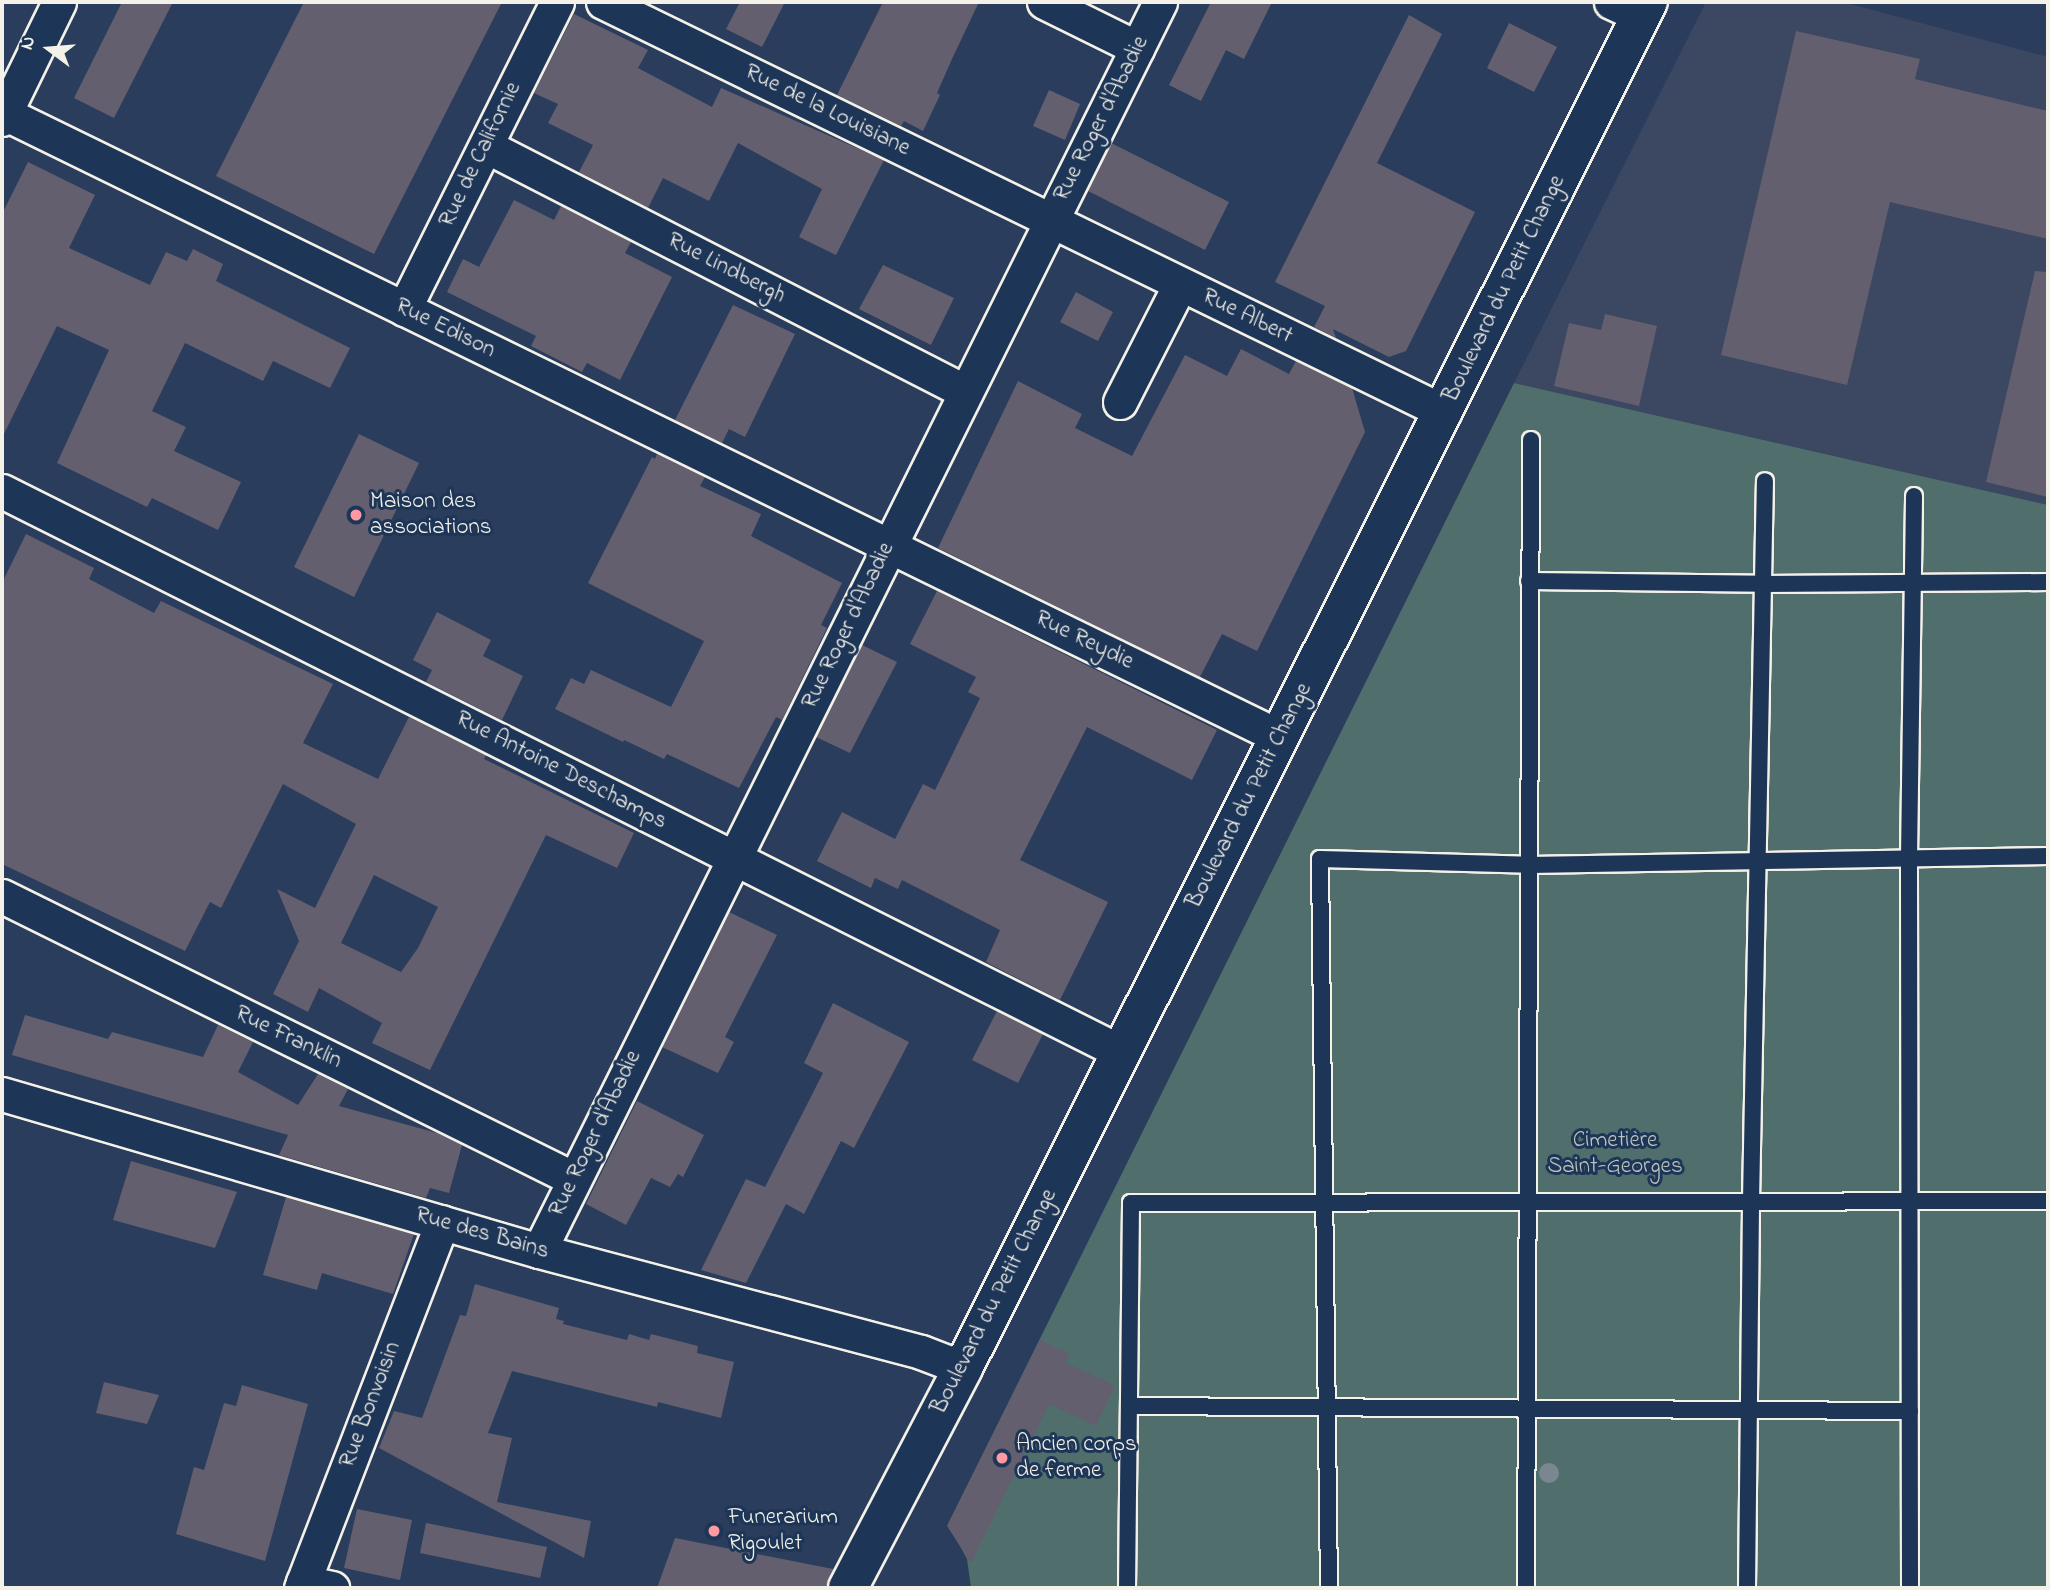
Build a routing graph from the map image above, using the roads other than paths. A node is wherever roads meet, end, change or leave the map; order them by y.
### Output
1 (60, 2) edge
2 (557, 2) edge
3 (603, 2) edge
4 (1044, 2) edge
5 (1160, 2) edge
6 (1633, 7) edge
7 (1137, 48) junction
8 (3, 115) edge
9 (486, 146) junction
10 (1051, 220) junction
11 (1180, 284) junction
12 (404, 309) junction
13 (965, 393) junction
14 (1120, 402) dead end
15 (1444, 412) junction
16 (1531, 440) dead end
17 (1765, 481) dead end
18 (2, 491) edge
19 (1914, 496) dead end
20 (889, 546) junction
21 (1529, 581) junction
22 (1913, 582) junction
23 (2048, 582) edge
24 (1763, 584) junction
25 (1280, 737) junction
26 (1909, 856) junction
27 (2048, 856) edge
28 (734, 858) junction
29 (1758, 861) junction
30 (1529, 865) junction
31 (2, 896) edge
32 (1121, 1052) junction
33 (2, 1094) edge
34 (573, 1179) junction
35 (1910, 1199) junction
36 (2048, 1200) edge
37 (1751, 1201) junction
38 (1323, 1203) junction
39 (1527, 1203) junction
40 (442, 1222) junction
41 (539, 1251) junction
42 (963, 1368) junction
43 (1129, 1406) junction
44 (1327, 1406) junction
45 (1527, 1406) junction
46 (1751, 1410) junction
47 (1910, 1411) junction
48 (855, 1583) edge
49 (312, 1586) edge
50 (1127, 1588) edge
51 (1329, 1588) edge
52 (1526, 1588) edge
53 (1747, 1588) edge
54 (1910, 1588) edge

1 - 8 street
2 - 9 street, Rue de Californie
3 - 10 street, Rue de la Louisiane
4 - 7 street
5 - 7 street, Rue Roger d'Abadie
6 - 15 main road, Boulevard du Petit Change
7 - 10 street, Rue Roger d'Abadie
8 - 12 street, Rue Edison
9 - 12 street, Rue de Californie
9 - 13 street, Rue Lindbergh
10 - 11 street, Rue Albert
10 - 13 street, Rue Roger d'Abadie
11 - 14 street
11 - 15 street, Rue Albert
12 - 20 street, Rue Edison
13 - 20 street, Rue Roger d'Abadie
15 - 25 main road, Boulevard du Petit Change
16 - 21 lane
17 - 24 lane
18 - 28 street, Rue Antoine Deschamps
19 - 22 lane
20 - 25 street, Rue Reydie
20 - 28 street, Rue Roger d'Abadie
21 - 24 lane
21 - 30 lane
22 - 23 lane
22 - 24 lane
22 - 26 lane
24 - 29 lane
25 - 32 main road, Boulevard du Petit Change
26 - 27 lane
26 - 29 lane
26 - 35 lane
28 - 32 street, Rue Antoine Deschamps
28 - 34 street, Rue Roger d'Abadie
29 - 30 lane
29 - 37 lane
30 - 38 lane
30 - 39 lane
31 - 34 street, Rue Franklin
32 - 42 main road, Boulevard du Petit Change
33 - 40 street, Rue des Bains
34 - 41 street, Rue Roger d'Abadie
35 - 36 lane
35 - 37 lane
35 - 47 lane
37 - 39 lane
37 - 46 lane
38 - 39 lane
38 - 43 lane
38 - 44 lane
39 - 45 lane
40 - 41 street, Rue des Bains
40 - 49 street, Rue Bonvoisin
41 - 42 street, Rue des Bains
42 - 48 main road, Boulevard du Petit Change
43 - 44 lane
43 - 50 lane
44 - 45 lane
44 - 51 lane
45 - 46 lane
45 - 52 lane
46 - 47 lane
46 - 53 lane
47 - 54 lane

